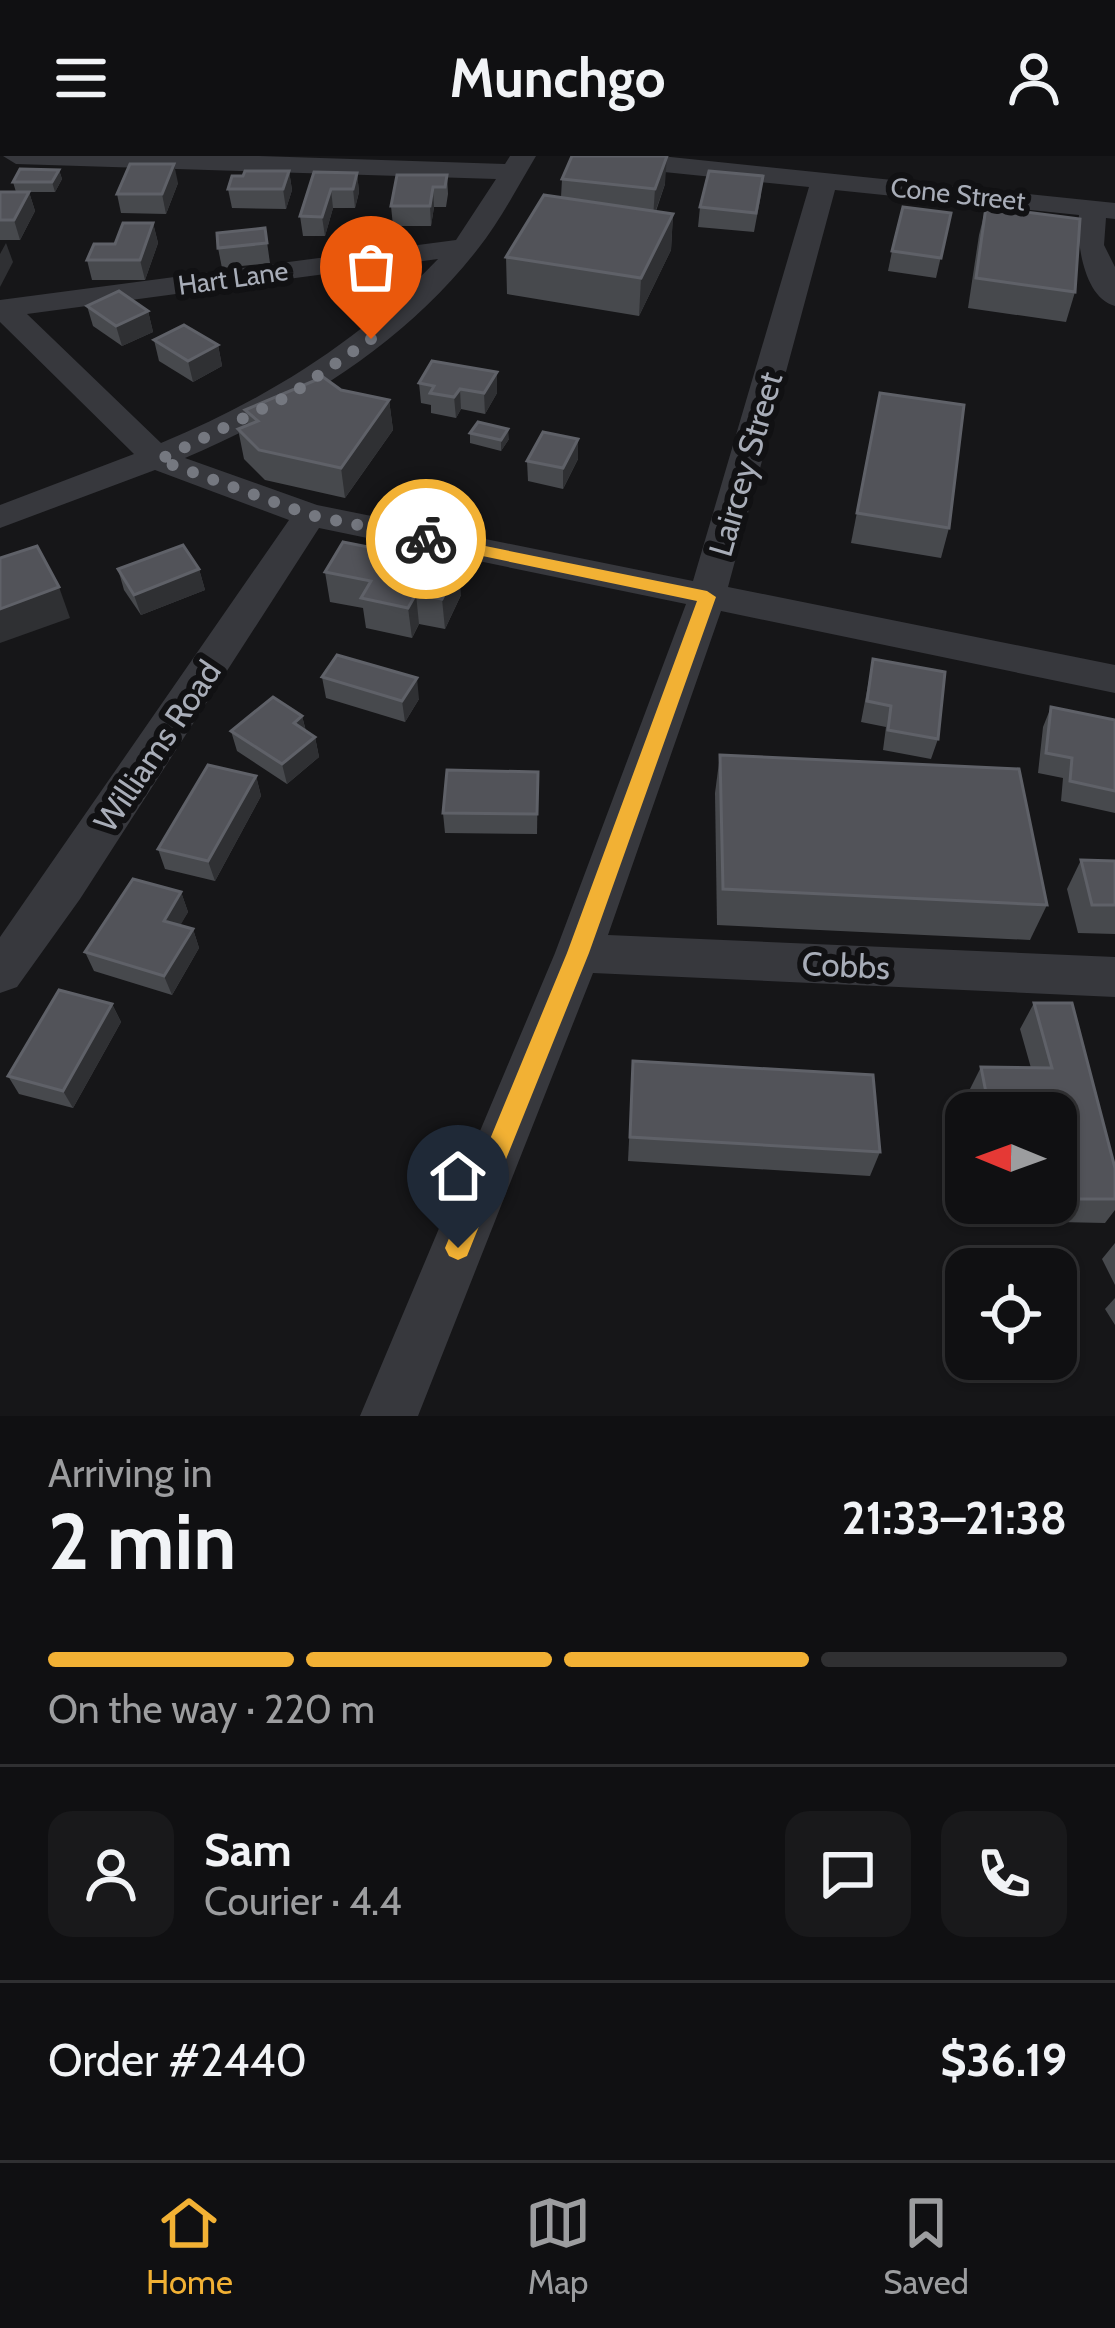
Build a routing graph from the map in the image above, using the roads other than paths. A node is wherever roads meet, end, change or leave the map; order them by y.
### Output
1 (16, 156) edge
2 (586, 156) edge
3 (518, 164) edge
4 (826, 179) junction
5 (1104, 210) edge
6 (466, 247) junction
7 (1115, 297) edge
8 (2, 309) edge
9 (159, 460) junction
10 (310, 515) junction
11 (0, 518) edge
12 (707, 597) junction
13 (1115, 679) edge
14 (578, 953) junction
15 (0, 973) edge
16 (1115, 977) edge
17 (389, 1416) edge

1 - 3 street
2 - 4 street, Cone Street
3 - 6 street
4 - 5 street, Cone Street
4 - 12 street, Laircey Street
5 - 7 street
6 - 8 street, Hart Lane
6 - 9 street
8 - 9 street
9 - 10 street
9 - 11 street
10 - 12 street
10 - 15 street, Williams Road
12 - 13 street
12 - 14 street, Laircey Street
14 - 16 street, Cobbs
14 - 17 street, Laircey Street

